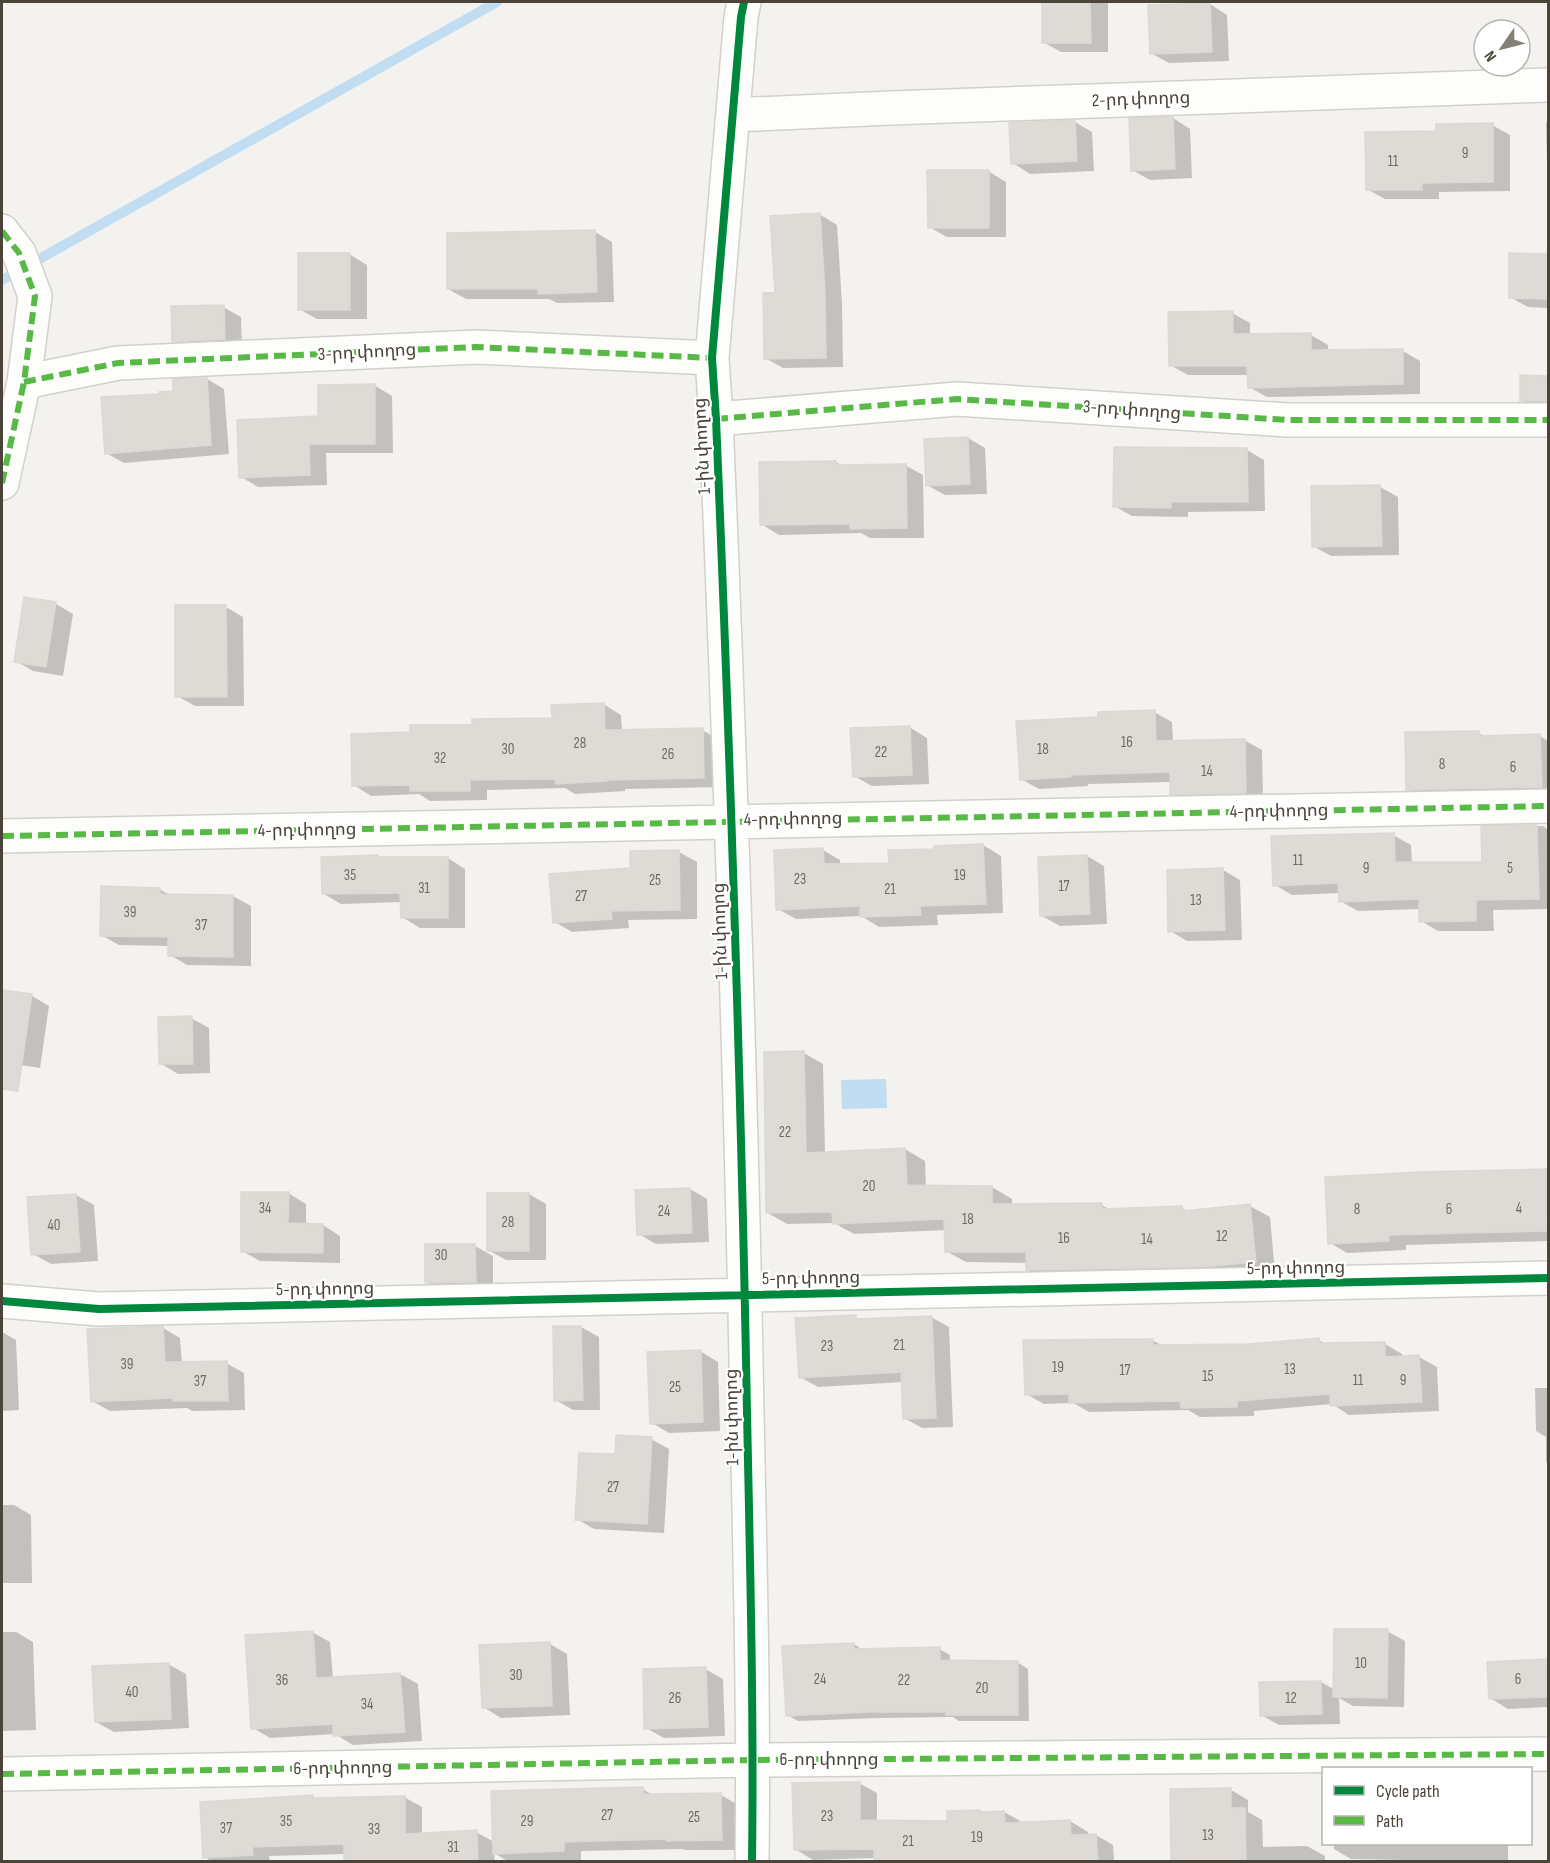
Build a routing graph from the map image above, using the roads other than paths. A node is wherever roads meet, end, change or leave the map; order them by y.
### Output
1 (744, 2) edge
2 (1548, 85) edge
3 (733, 115) junction
4 (10, 242) edge
5 (712, 358) junction
6 (24, 382) junction
7 (717, 419) junction
8 (1548, 420) edge
9 (2, 483) edge
10 (1548, 806) edge
11 (732, 820) junction
12 (2, 836) edge
13 (1548, 1278) edge
14 (745, 1295) junction
15 (2, 1301) edge
16 (1548, 1754) edge
17 (753, 1760) junction
18 (2, 1774) edge
19 (752, 1862) edge

1 - 3 street, 1-ին փողոց
2 - 3 street, 2-րդ փողոց
3 - 5 street, 1-ին փողոց
4 - 6 street
5 - 6 street, 3-րդ փողոց
5 - 7 street, 1-ին փողոց
6 - 9 street
7 - 8 street, 3-րդ փողոց
7 - 11 street, 1-ին փողոց
10 - 11 street, 4-րդ փողոց
11 - 12 street, 4-րդ փողոց
11 - 14 street, 1-ին փողոց
13 - 14 street, 5-րդ փողոց
14 - 15 street, 5-րդ փողոց
14 - 17 street, 1-ին փողոց
16 - 17 street, 6-րդ փողոց
17 - 18 street, 6-րդ փողոց
17 - 19 street, 1-ին փողոց

